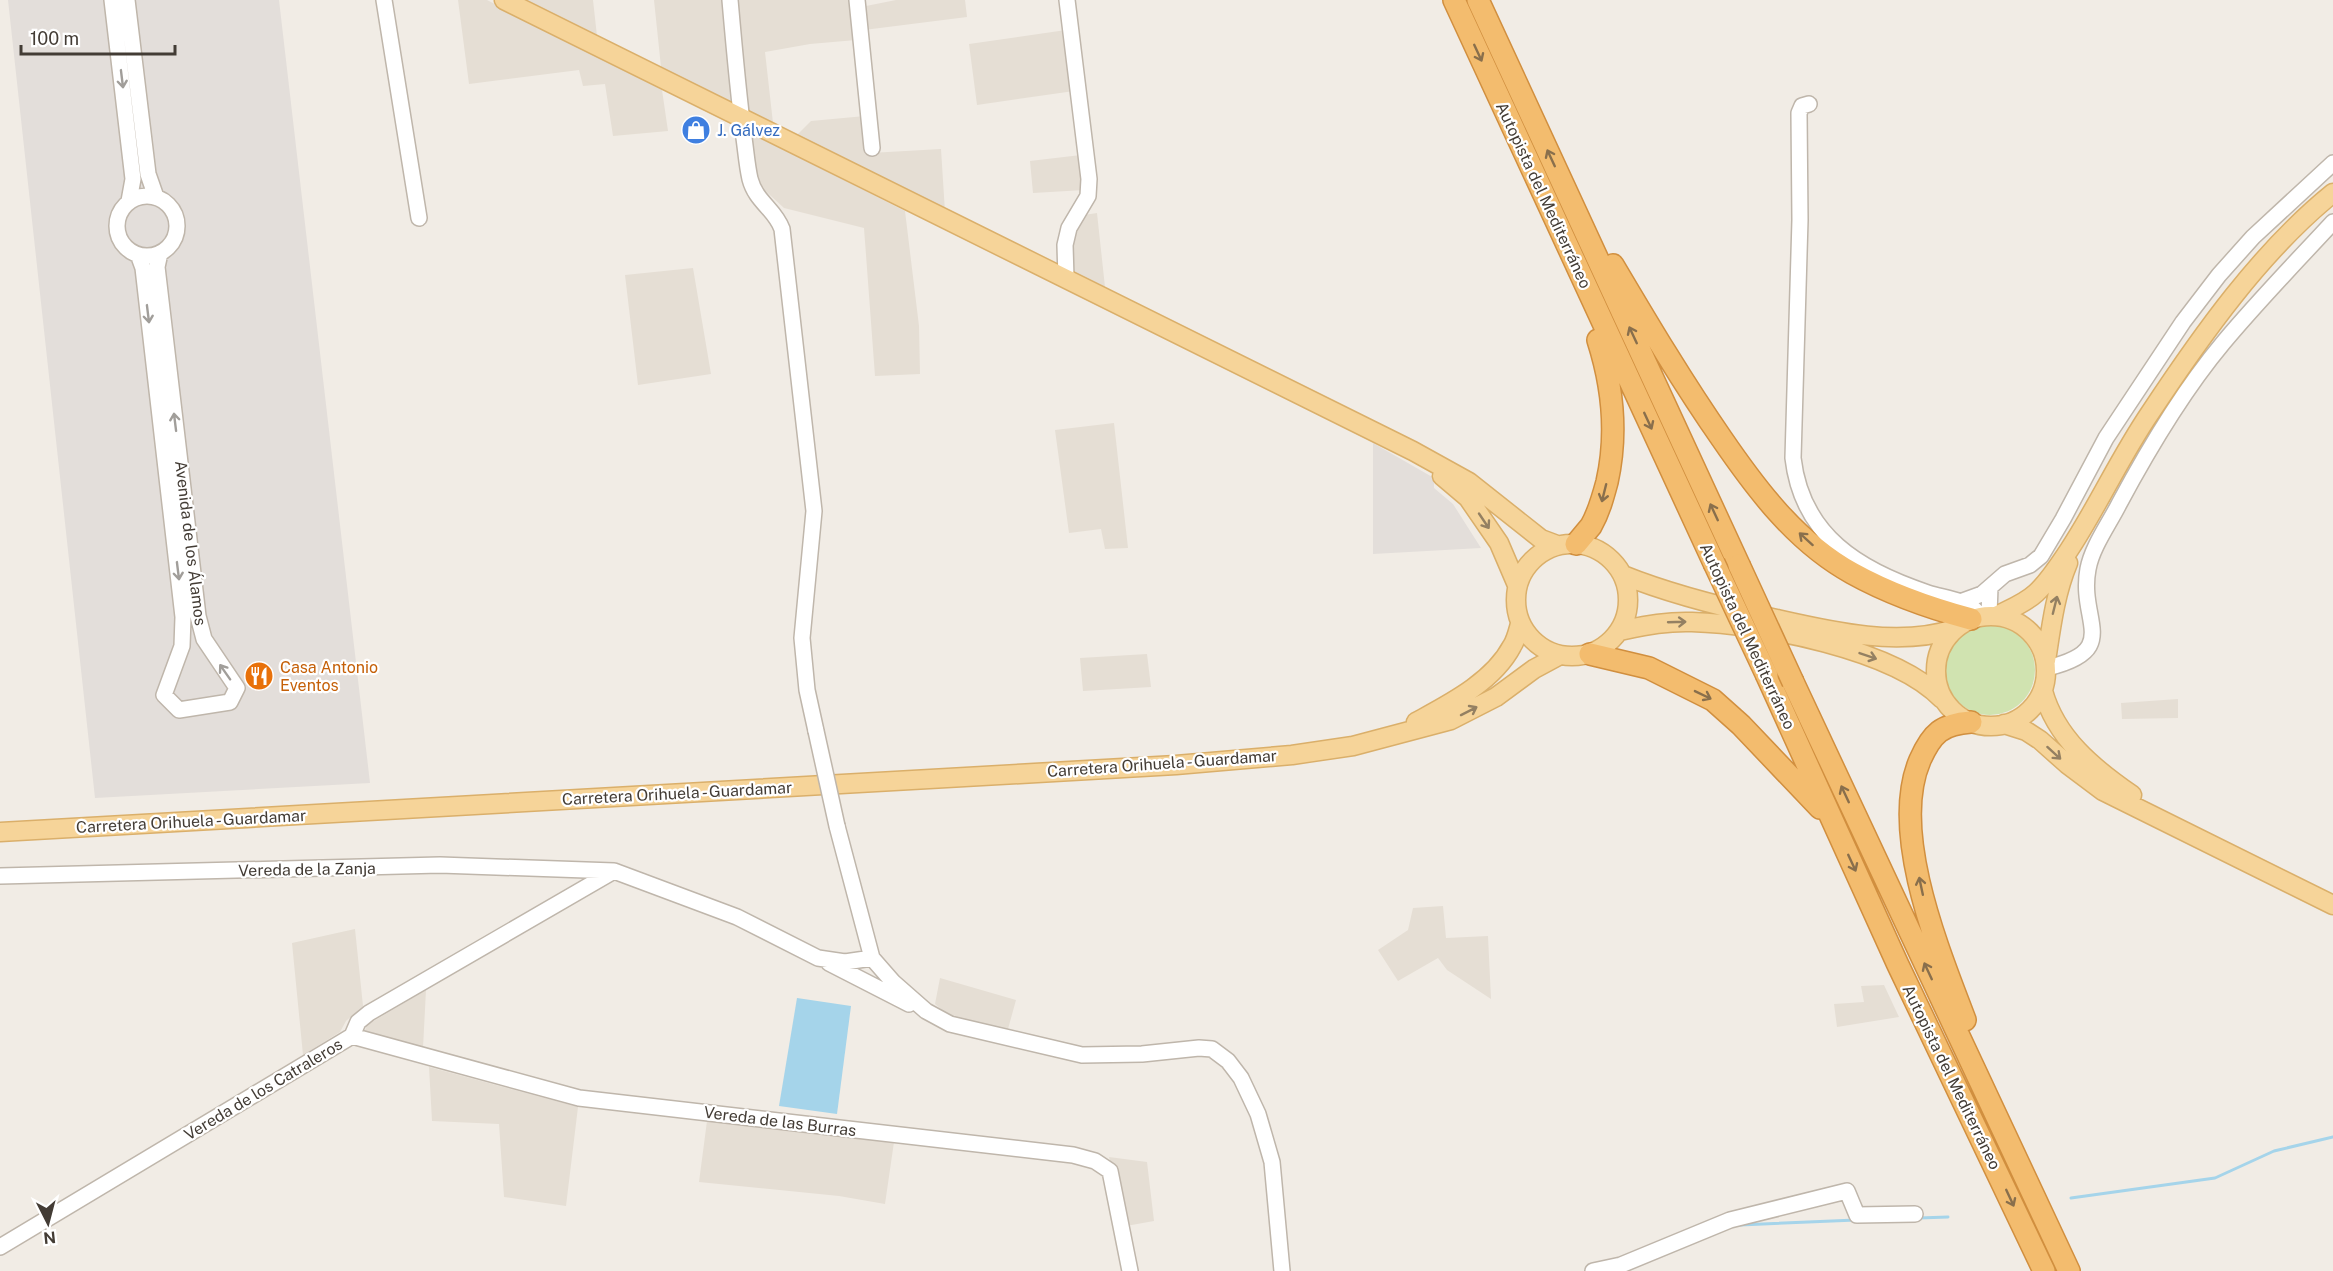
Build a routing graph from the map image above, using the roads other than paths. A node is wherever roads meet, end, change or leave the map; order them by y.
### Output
1 (112, 0) edge
2 (127, 0) edge
3 (384, 0) edge
4 (504, 0) edge
5 (730, 0) edge
6 (856, 0) edge
7 (1067, 0) edge
8 (1454, 0) edge
9 (1478, 0) edge
10 (1809, 104) dead end
11 (741, 116) junction
12 (1518, 138) junction
13 (872, 148) dead end
14 (2333, 163) edge
15 (1567, 193) junction
16 (2333, 193) edge
17 (156, 197) junction
18 (129, 201) junction
19 (419, 218) dead end
20 (2333, 222) edge
21 (160, 253) junction
22 (139, 257) junction
23 (1066, 278) junction
24 (1413, 451) junction
25 (2084, 528) junction
26 (1566, 544) junction
27 (1623, 575) junction
28 (1517, 585) junction
29 (1986, 591) junction
30 (1975, 616) junction
31 (1520, 624) junction
32 (1619, 631) junction
33 (1590, 654) junction
34 (1560, 655) junction
35 (2046, 666) junction
36 (2043, 691) junction
37 (1944, 701) junction
38 (1971, 722) junction
39 (2004, 724) junction
40 (1353, 746) junction
41 (1833, 821) junction
42 (0, 832) edge
43 (2215, 846) junction
44 (614, 871) junction
45 (0, 876) edge
46 (2333, 905) edge
47 (818, 958) junction
48 (872, 958) junction
49 (926, 1011) junction
50 (351, 1036) junction
51 (1915, 1214) dead end
52 (0, 1247) edge
53 (1130, 1271) edge
54 (1282, 1271) edge
55 (1593, 1271) edge
56 (2044, 1271) edge
57 (2069, 1271) edge
58 (2075, 1271) edge

1 -> 18 street
2 - 17 street
3 - 19 street
4 - 11 main road
5 - 11 street
6 - 13 street
7 - 23 street
8 -> 12 highway, Autopista del Mediterráneo
15 -> 9 highway, Autopista del Mediterráneo
10 - 30 street
11 - 23 main road
11 - 48 street, bridge
12 -> 26 highway
12 -> 41 highway, Autopista del Mediterráneo, bridge
14 - 29 street
30 -> 15 highway
57 -> 15 highway, Autopista del Mediterráneo, bridge
16 - 25 main road
17 - 18 street
17 - 21 street
18 - 22 street
20 - 35 street
21 - 22 street
22 -> 21 street, Avenida de los Álamos
23 - 24 main road
24 - 26 main road
24 -> 28 main road
25 - 30 main road
35 -> 25 main road
26 - 27 main road
26 - 28 main road
27 - 30 main road
27 - 32 main road
28 - 31 main road
29 - 30 street
29 - 30 street
30 - 35 main road
30 - 37 main road
31 - 34 main road
31 - 40 main road, Carretera Orihuela - Guardamar
32 - 33 main road
32 -> 37 main road
33 - 34 main road
33 -> 41 highway
40 -> 34 main road, Carretera Orihuela - Guardamar
35 - 36 main road
36 - 39 main road
36 - 43 main road
37 - 38 main road
38 - 39 main road
58 -> 38 highway
39 -> 43 main road
40 - 42 main road, Carretera Orihuela - Guardamar
41 -> 56 highway, Autopista del Mediterráneo
43 - 46 main road
44 - 45 street, Vereda de la Zanja
44 - 47 street, Vereda de la Zanja
44 - 50 street, Vereda de los Catraleros
47 - 48 street
47 - 49 street, Vereda de la Zanja
48 - 49 street
49 - 54 street
50 - 52 street, Vereda de los Catraleros
50 - 53 street, Vereda de las Burras
51 - 55 street

